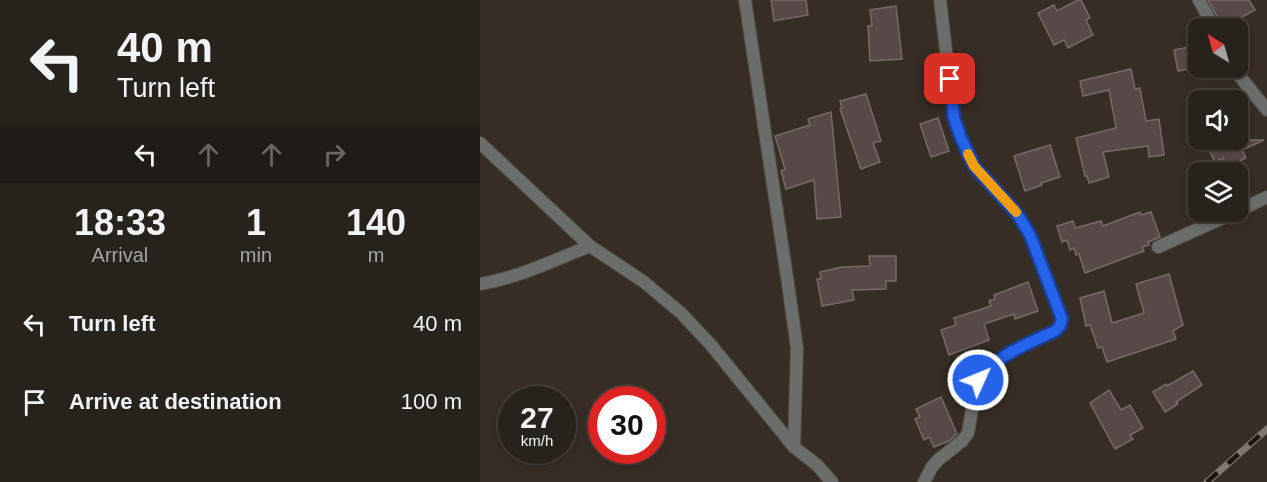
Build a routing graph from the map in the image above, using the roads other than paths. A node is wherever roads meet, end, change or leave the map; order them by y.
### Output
1 (745, 0) edge
2 (939, 0) edge
3 (1199, 0) edge
4 (1209, 18) edge
5 (1241, 78) edge
6 (1267, 110) edge
7 (480, 143) edge
8 (1267, 197) edge
9 (1248, 206) edge
10 (1213, 222) edge
11 (590, 246) junction
12 (1158, 247) dead end
13 (480, 285) edge
14 (794, 447) junction
15 (821, 470) junction
16 (815, 482) edge
17 (832, 482) edge
18 (924, 482) edge

1 - 14 street
2 - 18 street
3 - 4 street
5 - 6 street
7 - 11 street
8 - 9 street
10 - 12 street
11 - 13 street
11 - 14 street
14 - 15 street
15 - 16 street
15 - 17 street

